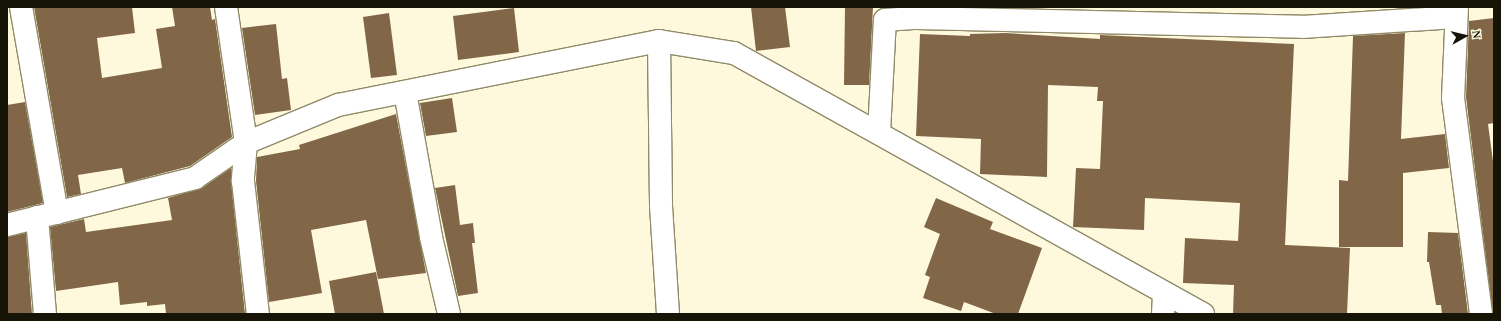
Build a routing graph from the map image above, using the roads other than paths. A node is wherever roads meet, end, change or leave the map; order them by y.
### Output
1 (20, 7) edge
2 (226, 7) edge
3 (1456, 12) edge
4 (659, 41) junction
5 (405, 92) junction
6 (879, 133) junction
7 (246, 143) junction
8 (47, 215) junction
9 (7, 225) edge
10 (1164, 303) edge
11 (45, 314) edge
12 (258, 314) edge
13 (449, 314) edge
14 (668, 314) edge
15 (1203, 314) edge
16 (1481, 314) edge

1 - 8 street
2 - 7 street
3 - 6 street
3 - 16 street
4 - 5 street
4 - 6 street
4 - 14 street
5 - 7 street
5 - 13 street
6 - 10 street
7 - 8 street
7 - 12 street
8 - 9 street
8 - 11 street
10 - 15 street

